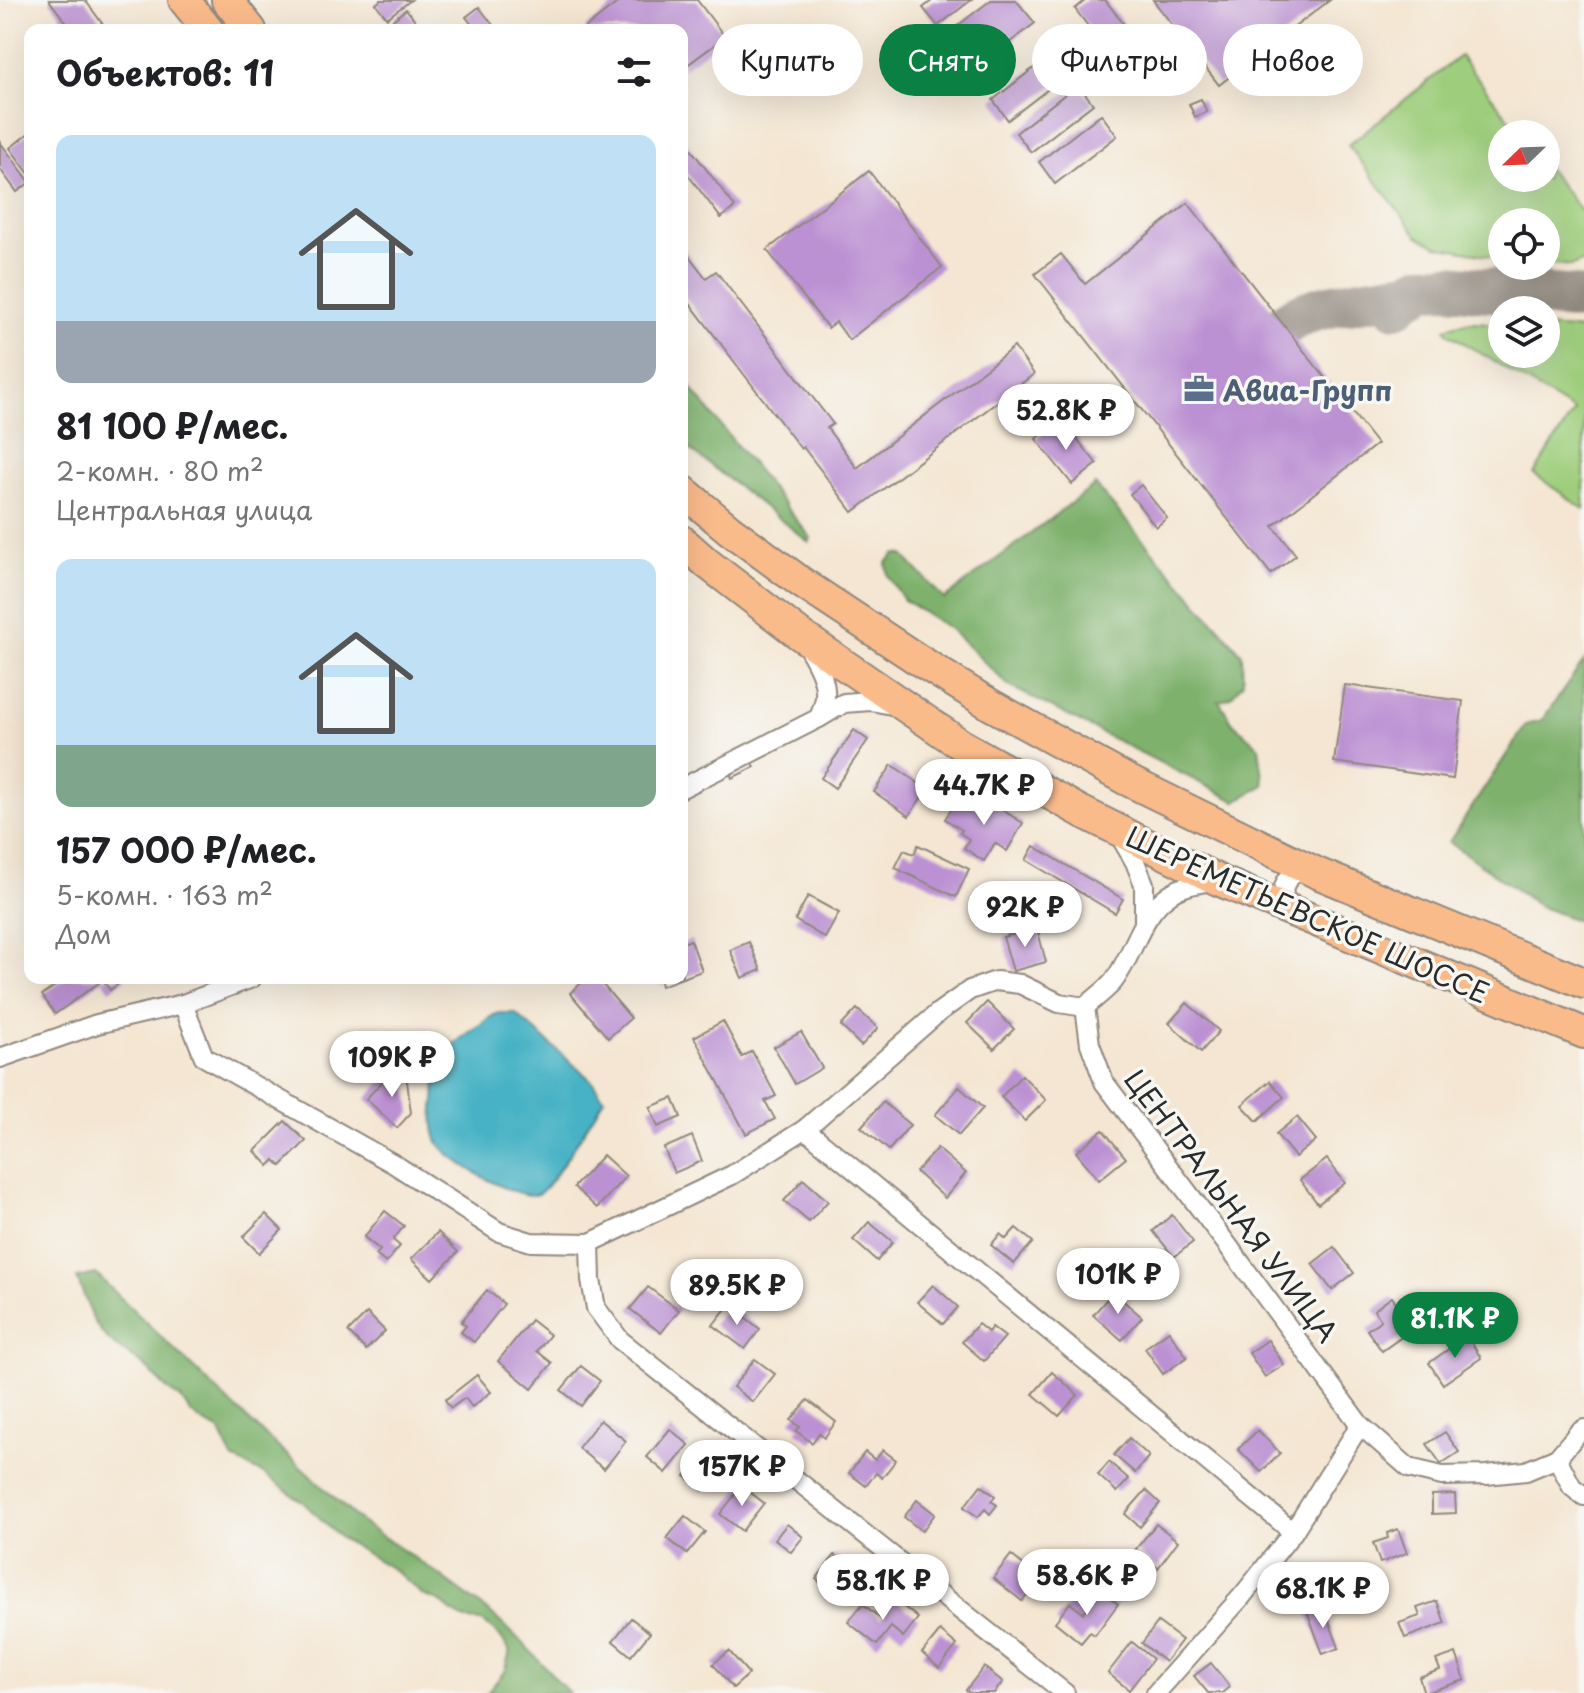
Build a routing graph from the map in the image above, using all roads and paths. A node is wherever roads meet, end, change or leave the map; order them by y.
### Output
1 (184, 0) edge
2 (227, 0) edge
3 (203, 24) edge
4 (246, 24) edge
5 (688, 495) edge
6 (688, 546) edge
7 (799, 634) junction
8 (907, 708) junction
9 (819, 718) junction
10 (688, 785) edge
11 (1116, 830) junction
12 (1317, 873) junction
13 (1218, 880) junction
14 (1298, 913) junction
15 (1144, 923) junction
16 (1584, 983) edge
17 (236, 984) edge
18 (183, 1004) junction
19 (1085, 1007) junction
20 (1584, 1033) edge
21 (0, 1058) edge
22 (805, 1129) junction
23 (590, 1243) junction
24 (1360, 1425) junction
25 (1584, 1429) edge
26 (1557, 1458) junction
27 (1584, 1496) edge
28 (1293, 1532) junction
29 (1065, 1693) edge
30 (1156, 1693) edge

1 - 3 main road
2 - 4 main road
5 - 12 main road, ШЕРЕМЕТЬЕВСКОЕ ШОССЕ
6 - 7 main road, ШЕРЕМЕТЬЕВСКОЕ ШОССЕ
7 - 8 main road, ШЕРЕМЕТЬЕВСКОЕ ШОССЕ
7 - 9 street
8 - 9 street
8 - 11 main road, ШЕРЕМЕТЬЕВСКОЕ ШОССЕ
9 - 10 street
11 - 13 main road, ШЕРЕМЕТЬЕВСКОЕ ШОССЕ
11 - 15 street
12 - 14 street
12 - 16 main road, ШЕРЕМЕТЬЕВСКОЕ ШОССЕ
13 - 14 main road, ШЕРЕМЕТЬЕВСКОЕ ШОССЕ
13 - 15 street
14 - 20 main road, ШЕРЕМЕТЬЕВСКОЕ ШОССЕ
15 - 19 street
17 - 18 street
18 - 21 street
18 - 23 street
19 - 22 street
19 - 24 street, ЦЕНТРАЛЬНАЯ УЛИЦА
22 - 23 street
22 - 28 street
23 - 29 street
24 - 26 street, ЦЕНТРАЛЬНАЯ УЛИЦА
24 - 28 street
25 - 26 street
26 - 27 street
28 - 30 street

